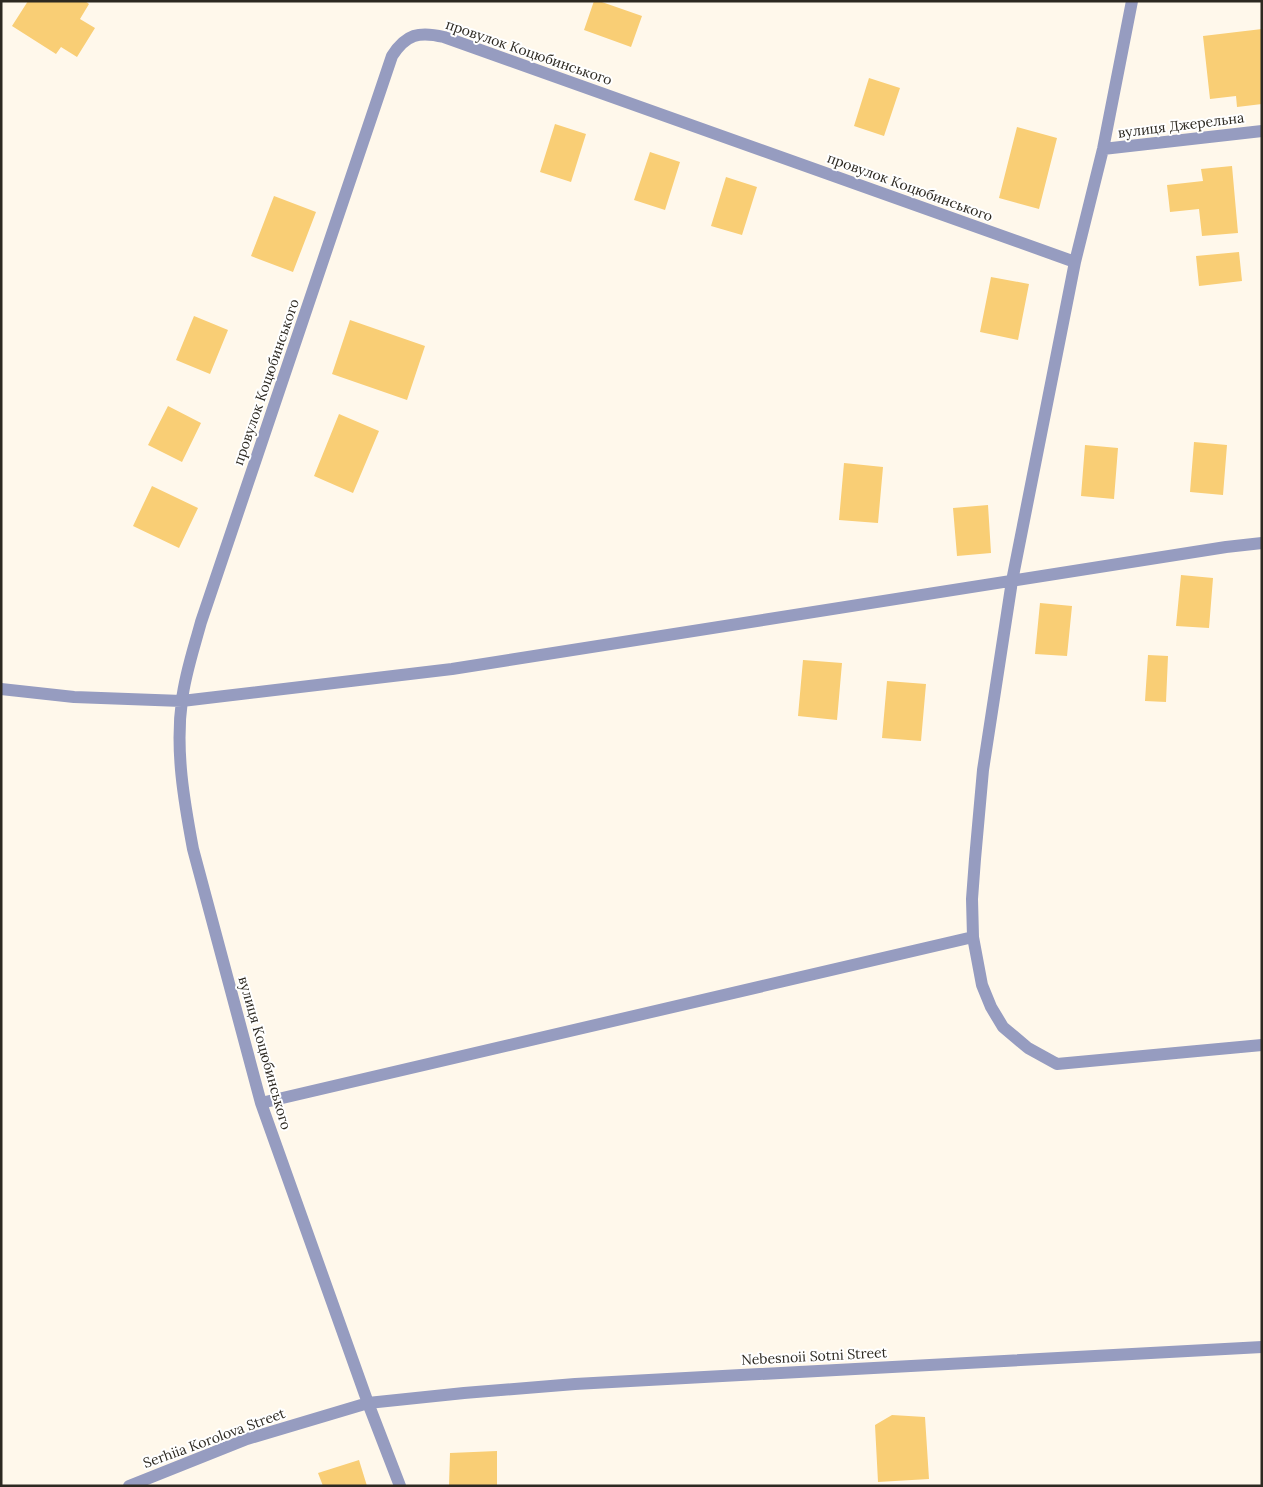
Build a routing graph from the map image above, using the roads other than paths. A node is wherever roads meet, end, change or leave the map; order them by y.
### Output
1 (1132, 1) edge
2 (1262, 131) edge
3 (1103, 149) junction
4 (1075, 262) junction
5 (1262, 543) edge
6 (1012, 581) junction
7 (1, 689) edge
8 (182, 701) junction
9 (973, 937) junction
10 (1262, 1045) edge
11 (261, 1102) junction
12 (1262, 1347) edge
13 (368, 1404) junction
14 (129, 1486) edge
15 (400, 1486) edge

1 - 3 street
2 - 3 street, вулиця Джерельна
3 - 4 street
4 - 6 street
4 - 8 street, провулок Коцюбинського
5 - 6 street
6 - 8 street
6 - 9 street
7 - 8 street
8 - 11 street, вулиця Коцюбинського
9 - 10 street
9 - 11 street
11 - 13 street, вулиця Коцюбинського
12 - 13 street, Nebesnoii Sotni Street
13 - 14 street, Serhiia Korolova Street
13 - 15 street, вулиця Коцюбинського

